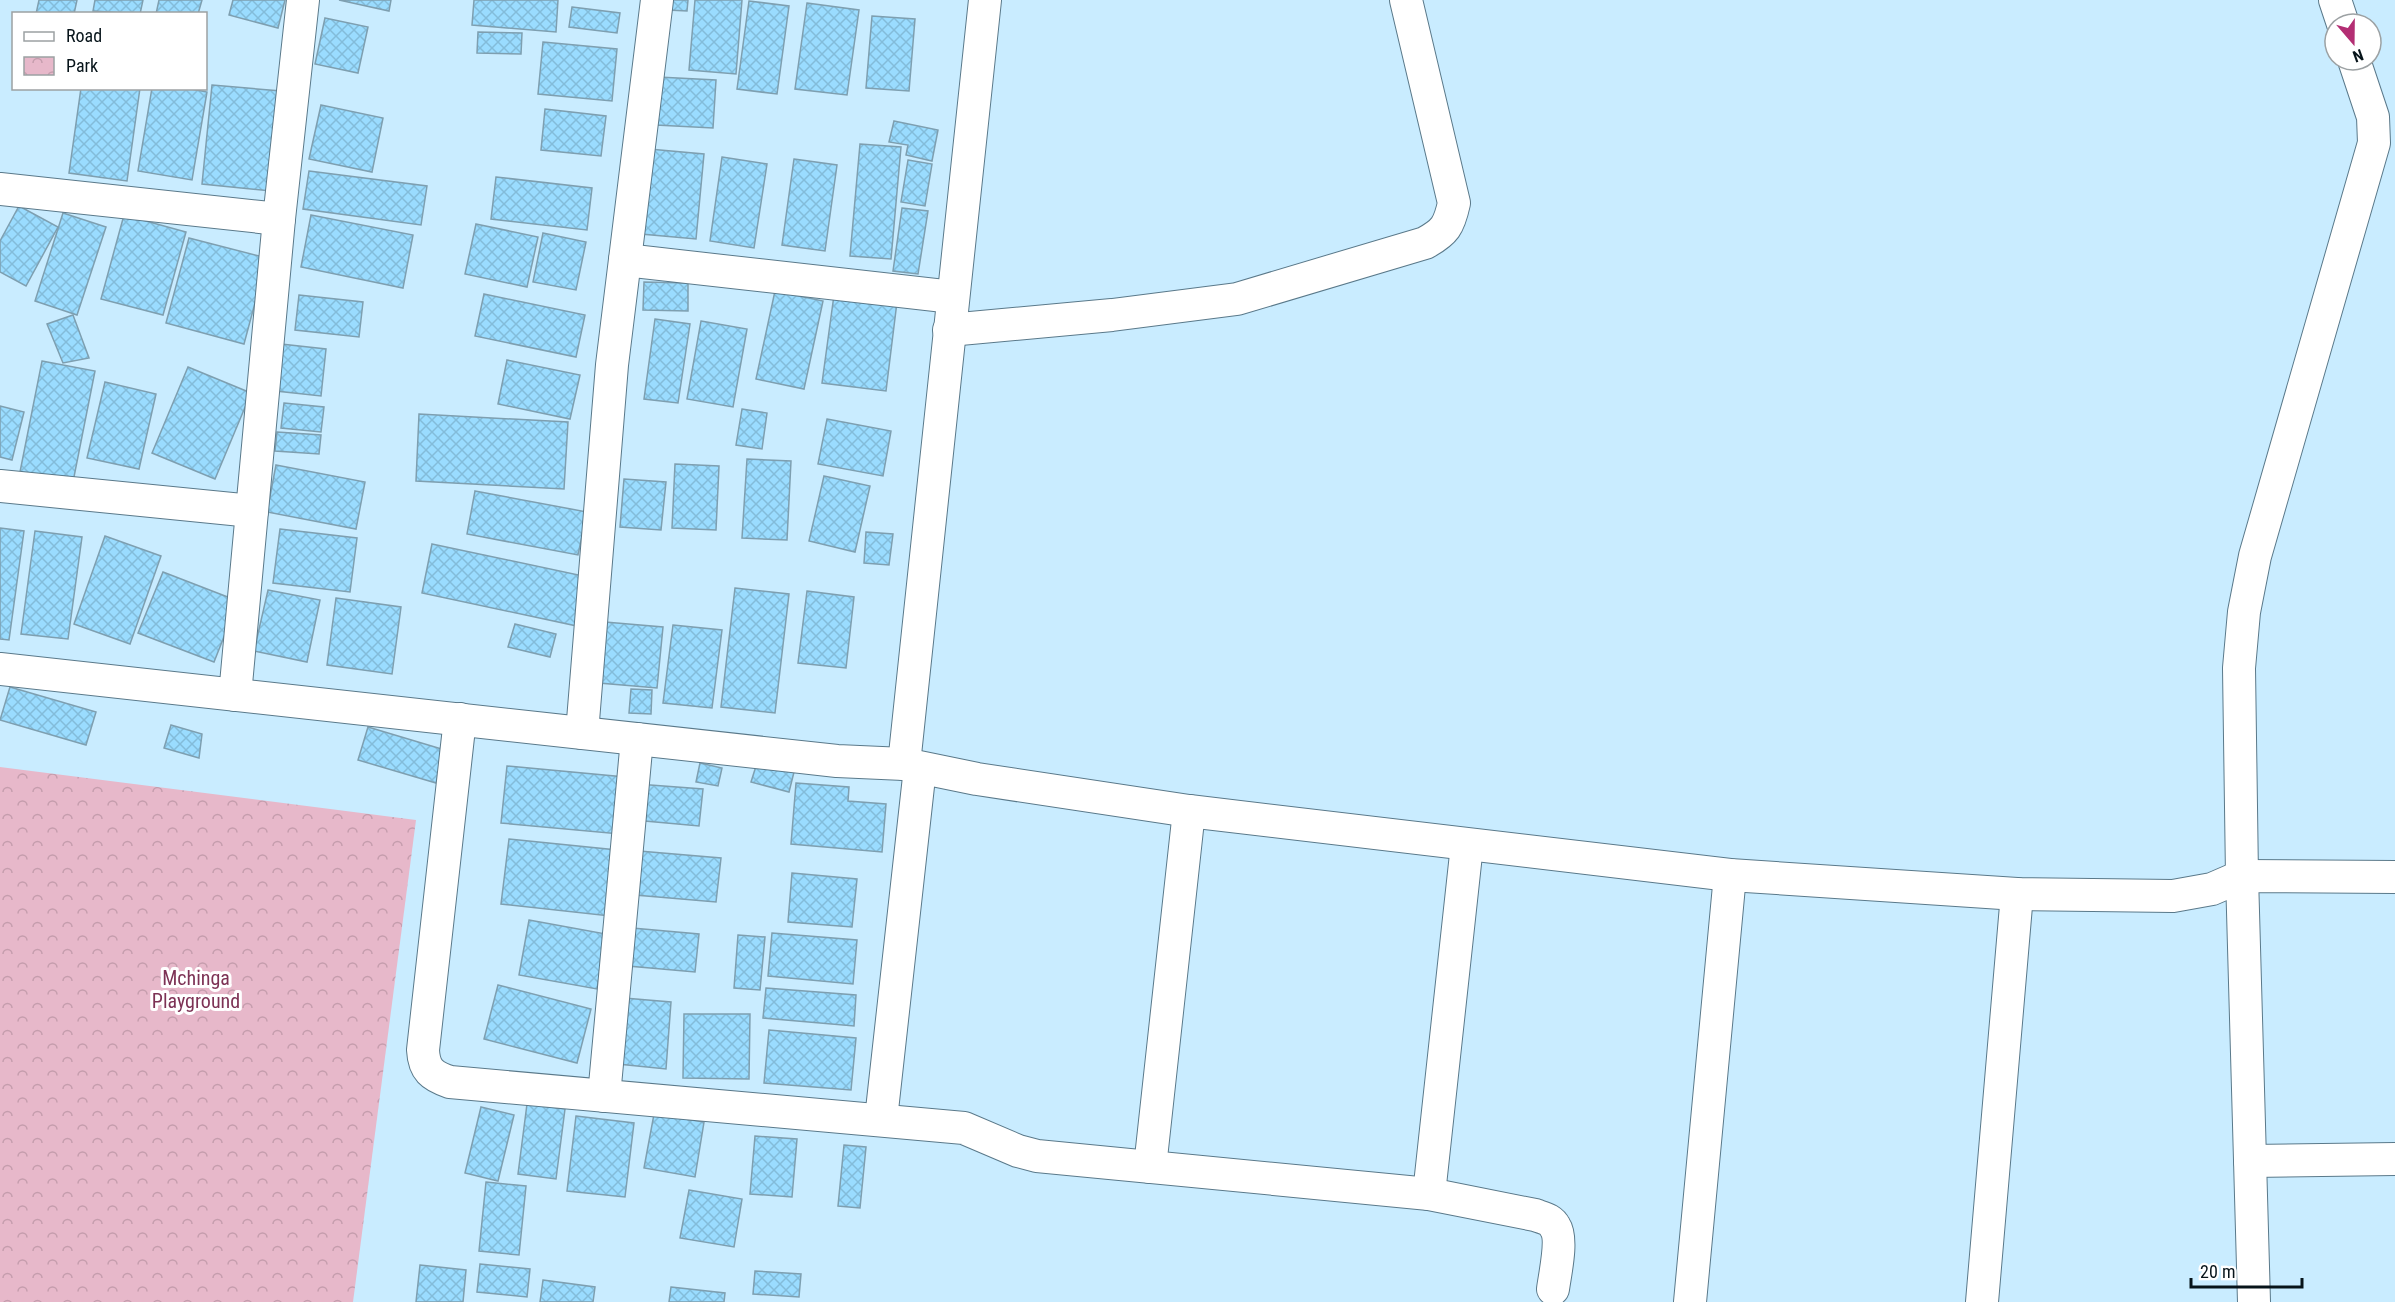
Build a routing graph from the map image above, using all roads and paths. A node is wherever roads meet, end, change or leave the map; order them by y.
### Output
1 (303, 0) edge
2 (657, 0) edge
3 (985, 0) edge
4 (1407, 0) edge
5 (2358, 72) edge
6 (0, 189) edge
7 (279, 219) junction
8 (625, 260) junction
9 (953, 297) junction
10 (949, 330) junction
11 (0, 486) edge
12 (252, 511) junction
13 (0, 669) edge
14 (235, 695) junction
15 (460, 719) junction
16 (582, 733) junction
17 (636, 739) junction
18 (912, 766) junction
19 (1189, 811) junction
20 (1467, 845) junction
21 (1730, 875) junction
22 (2242, 876) junction
23 (2395, 878) edge
24 (2017, 894) junction
25 (604, 1096) junction
26 (881, 1119) junction
27 (2395, 1159) edge
28 (2250, 1161) junction
29 (1150, 1167) junction
30 (1429, 1194) junction
31 (1553, 1289) dead end
32 (1690, 1302) edge
33 (1982, 1302) edge
34 (2254, 1302) edge

1 - 7 street
2 - 8 street
3 - 9 street
4 - 10 street
5 - 22 street
6 - 7 street
7 - 12 street
8 - 9 street
8 - 16 street
9 - 10 street
10 - 18 street
11 - 12 street
12 - 14 street
13 - 14 street
14 - 15 street
15 - 16 street
15 - 25 street
16 - 17 street
17 - 18 street
17 - 25 street
18 - 19 street
18 - 26 street
19 - 20 street
19 - 29 street
20 - 21 street
20 - 30 street
21 - 24 street
21 - 32 street
22 - 23 street
22 - 24 street
22 - 28 street
24 - 33 street
25 - 26 street
26 - 29 street
27 - 28 street
28 - 34 street
29 - 30 street
30 - 31 street

